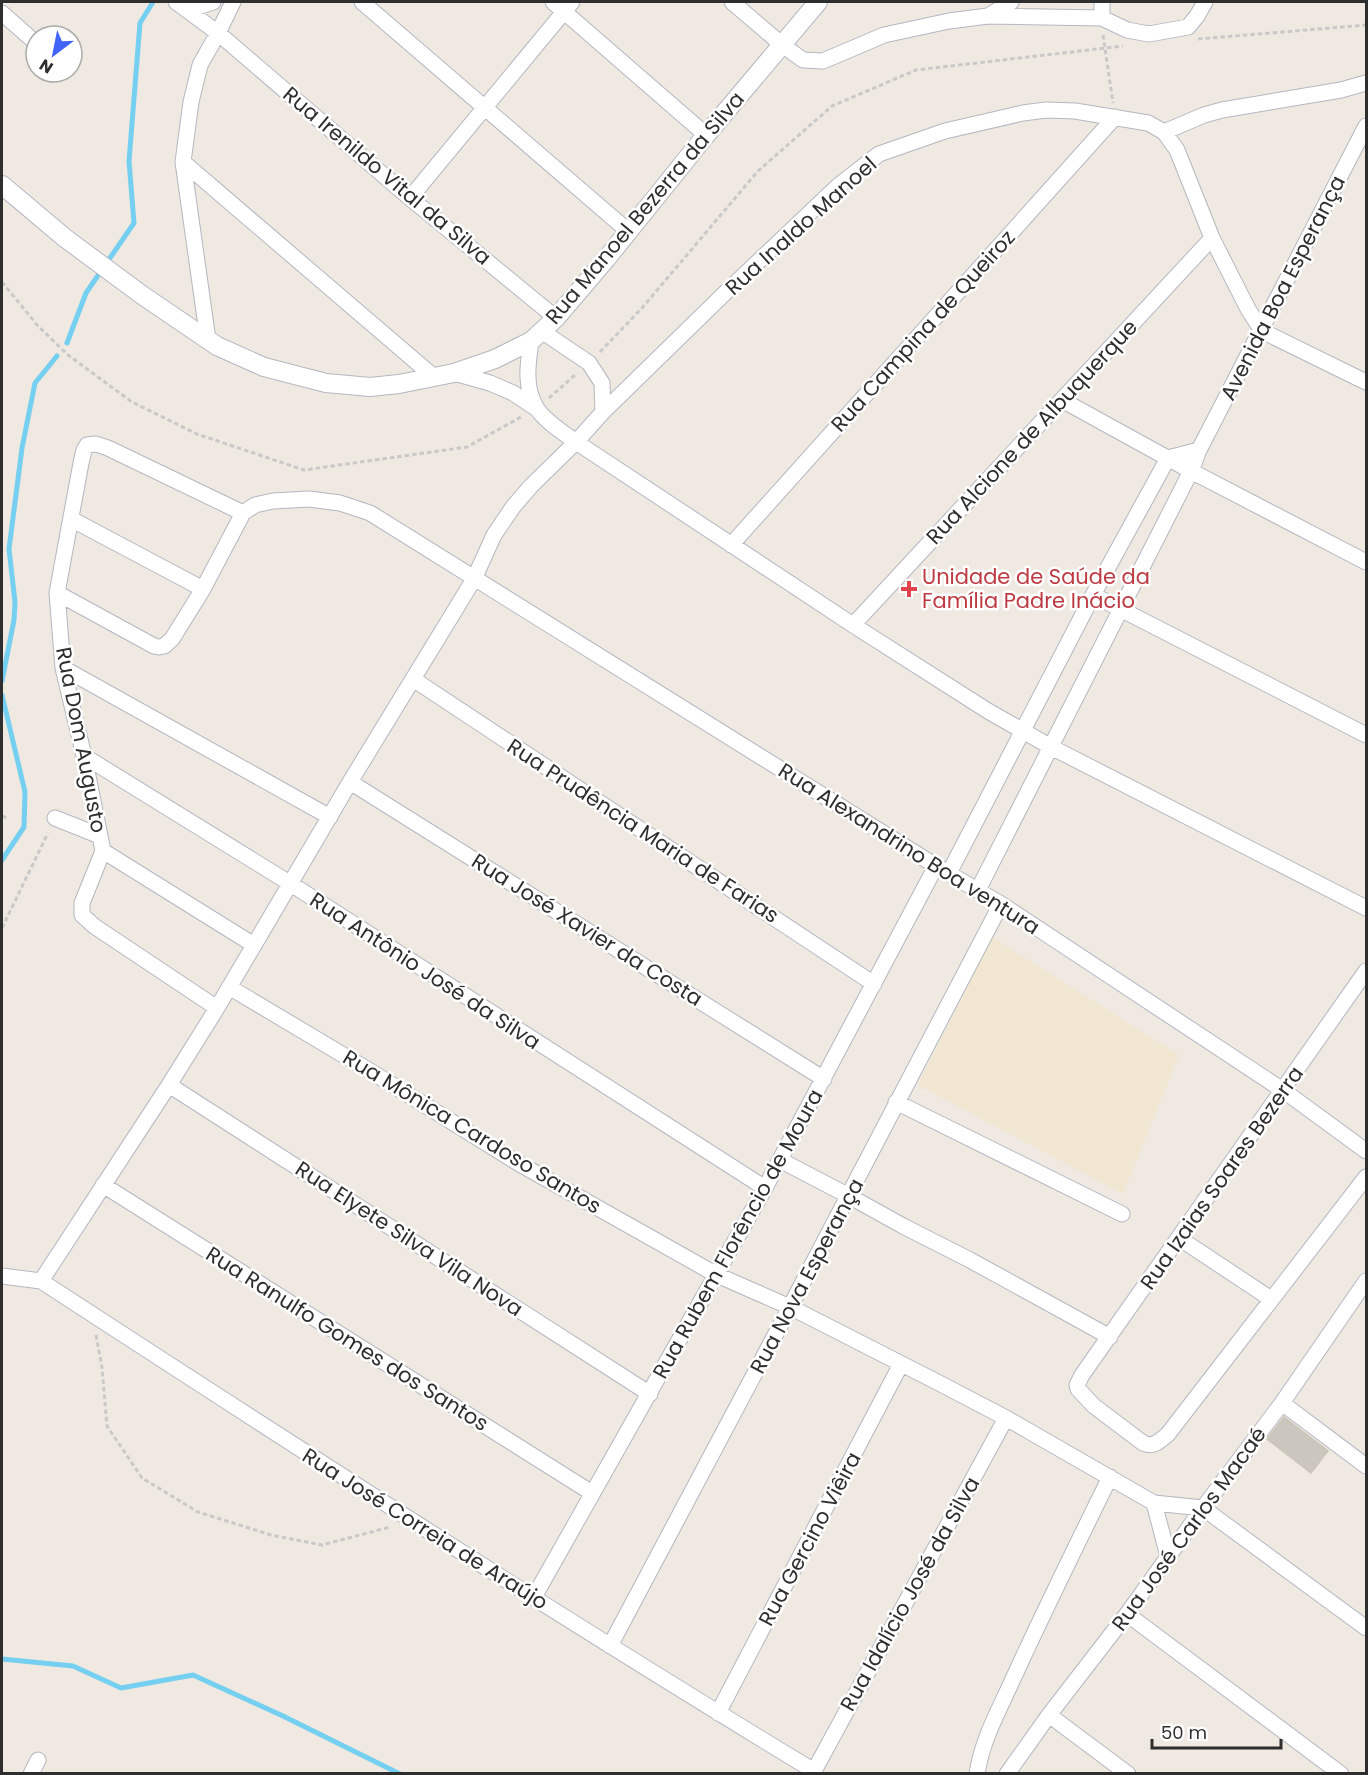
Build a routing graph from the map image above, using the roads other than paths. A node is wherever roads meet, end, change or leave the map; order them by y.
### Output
1 (213, 2) edge
2 (233, 2) edge
3 (362, 2) edge
4 (732, 2) edge
5 (818, 2) edge
6 (1011, 2) edge
7 (1102, 2) edge
8 (1205, 2) edge
9 (563, 5) edge
10 (182, 6) edge
11 (2, 13) edge
12 (988, 16) junction
13 (1102, 18) junction
14 (24, 32) edge
15 (218, 33) junction
16 (782, 44) junction
17 (1366, 83) edge
18 (485, 108) junction
19 (1115, 117) junction
20 (1366, 126) edge
21 (1164, 132) junction
22 (705, 135) junction
23 (183, 162) junction
24 (2, 185) edge
25 (410, 198) junction
26 (628, 231) junction
27 (1212, 238) junction
28 (556, 318) junction
29 (1262, 331) junction
30 (537, 337) junction
31 (208, 340) junction
32 (454, 373) junction
33 (434, 377) junction
34 (1366, 382) edge
35 (1062, 400) junction
36 (537, 409) junction
37 (603, 412) junction
38 (576, 442) junction
39 (1199, 450) junction
40 (1168, 458) junction
41 (1191, 471) junction
42 (243, 513) junction
43 (70, 519) junction
44 (731, 545) junction
45 (1366, 562) edge
46 (474, 579) junction
47 (203, 589) junction
48 (57, 593) junction
49 (1093, 595) junction
50 (1120, 609) junction
51 (853, 626) junction
52 (63, 668) junction
53 (413, 679) junction
54 (1022, 730) junction
55 (1366, 735) edge
56 (1051, 747) junction
57 (84, 756) junction
58 (350, 782) junction
59 (330, 817) junction
60 (55, 818) road end
61 (101, 843) junction
62 (943, 870) junction
63 (291, 884) junction
64 (978, 890) junction
65 (1001, 904) junction
66 (1366, 908) edge
67 (254, 945) junction
68 (1366, 971) edge
69 (874, 984) junction
70 (229, 987) junction
71 (217, 1008) junction
72 (824, 1079) junction
73 (169, 1085) junction
74 (1284, 1091) junction
75 (896, 1102) junction
76 (1366, 1151) edge
77 (780, 1160) junction
78 (1366, 1177) edge
79 (103, 1185) junction
80 (765, 1188) junction
81 (849, 1196) junction
82 (1122, 1215) dead end
83 (1179, 1238) junction
84 (717, 1275) junction
85 (2, 1276) edge
86 (41, 1281) junction
87 (1364, 1291) edge
88 (1271, 1299) junction
89 (790, 1307) junction
90 (1110, 1337) junction
91 (901, 1364) junction
92 (650, 1394) junction
93 (1282, 1403) junction
94 (1006, 1418) junction
95 (1366, 1466) edge
96 (1110, 1477) junction
97 (592, 1493) junction
98 (1154, 1503) junction
99 (1203, 1508) junction
100 (1168, 1556) junction
101 (534, 1597) junction
102 (1127, 1614) junction
103 (1366, 1628) edge
104 (610, 1646) junction
105 (718, 1713) junction
106 (1049, 1715) junction
107 (814, 1772) edge
108 (977, 1773) edge
109 (1007, 1773) edge
110 (1128, 1773) edge
111 (1341, 1773) edge

1 - 10 street
2 - 15 street
3 - 18 street
4 - 16 street
5 - 16 street, Rua Manoel Bezerra da Silva
6 - 12 street
7 - 13 street
8 - 13 street
9 - 18 street
9 - 22 street
10 - 15 street, Rua Irenildo Vital da Silva
11 - 14 street
12 - 13 street
12 - 16 street
15 - 23 street
15 - 25 street, Rua Irenildo Vital da Silva
16 - 22 street, Rua Manoel Bezerra da Silva
17 - 21 street
18 - 25 street
18 - 26 street
19 - 21 street, Rua Inaldo Manoel
19 - 37 street, Rua Inaldo Manoel
19 - 44 street, Rua Campina de Queiroz
20 - 29 street, Avenida Boa Esperança
21 - 27 street
22 - 26 street, Rua Manoel Bezerra da Silva
23 - 31 street
23 - 33 street
24 - 31 street, Rua Manoel Bezerra da Silva
25 - 28 street, Rua Irenildo Vital da Silva
26 - 28 street, Rua Manoel Bezerra da Silva
27 - 29 street
27 - 35 street, Rua Alcione de Albuquerque
28 - 30 street, Rua Manoel Bezerra da Silva
29 - 34 street
29 - 39 street, Avenida Boa Esperança
30 - 32 street, Rua Manoel Bezerra da Silva
30 - 36 street
30 - 37 street
31 - 33 street, Rua Manoel Bezerra da Silva
32 - 33 street, Rua Manoel Bezerra da Silva
32 - 36 street
35 - 40 street
35 - 51 street, Rua Alcione de Albuquerque
36 - 38 street
37 - 38 street, Rua Inaldo Manoel
38 - 44 street
38 - 46 street, Rua Inaldo Manoel
39 - 40 street
39 - 41 street, Avenida Boa Esperança
40 - 41 street
40 - 49 street
41 - 45 street
41 - 50 street, Avenida Boa Esperança
42 - 43 street, Rua Dom Augusto
42 - 46 street, Rua Alexandrino Boa ventura
42 - 47 street
43 - 47 street
43 - 48 street, Rua Dom Augusto
44 - 51 street
46 - 53 street, Rua Inaldo Manoel
46 - 62 street, Rua Alexandrino Boa ventura
47 - 48 street
48 - 52 street, Rua Dom Augusto
49 - 50 street
49 - 54 street, Rua Rubem Florêncio de Moura
50 - 55 street
50 - 56 street, Avenida Boa Esperança
51 - 54 street
52 - 57 street, Rua Dom Augusto
52 - 59 street
53 - 58 street, Rua Inaldo Manoel
53 - 69 street, Rua Prudência Maria de Farias
54 - 56 street
54 - 62 street, Rua Rubem Florêncio de Moura
56 - 64 street, Avenida Boa Esperança
56 - 66 street
57 - 61 street, Rua Dom Augusto
57 - 63 street, Rua Antônio José da Silva
58 - 59 street, Rua Inaldo Manoel
58 - 72 street, Rua José Xavier da Costa
59 - 63 street, Rua Inaldo Manoel
60 - 61 street
61 - 67 street
61 - 71 street, Rua Dom Augusto
62 - 64 street, Rua Alexandrino Boa ventura
62 - 69 street, Rua Rubem Florêncio de Moura
63 - 67 street, Rua Inaldo Manoel
63 - 80 street, Rua Antônio José da Silva
64 - 65 street, Rua Alexandrino Boa ventura
65 - 74 street, Rua Alexandrino Boa ventura
65 - 75 street, Rua Nova Esperança
67 - 70 street, Rua Inaldo Manoel
68 - 74 street, Rua Izaias Soares Bezerra
69 - 72 street, Rua Rubem Florêncio de Moura
70 - 71 street, Rua Inaldo Manoel
70 - 84 street, Rua Mônica Cardoso Santos
71 - 73 street, Rua Inaldo Manoel
72 - 77 street, Rua Rubem Florêncio de Moura
73 - 79 street, Rua Inaldo Manoel
73 - 92 street, Rua Elyete Silva Vila Nova
74 - 76 street, Rua Alexandrino Boa ventura
74 - 83 street, Rua Izaias Soares Bezerra
75 - 81 street, Rua Nova Esperança
75 - 82 street
77 - 80 street, Rua Rubem Florêncio de Moura
77 - 81 street
78 - 88 street
79 - 86 street, Rua Inaldo Manoel
79 - 97 street, Rua Ranulfo Gomes dos Santos
80 - 84 street, Rua Rubem Florêncio de Moura
81 - 89 street, Rua Nova Esperança
81 - 90 street
83 - 88 street
83 - 90 street, Rua Izaias Soares Bezerra
84 - 89 street, Rua Mônica Cardoso Santos
84 - 92 street, Rua Rubem Florêncio de Moura
85 - 86 street
86 - 101 street, Rua José Correia de Araújo
87 - 93 street, Rua José Carlos Macaé
88 - 90 street, Rua Izaias Soares Bezerra
89 - 91 street, Rua Mônica Cardoso Santos
89 - 104 street, Rua Nova Esperança
91 - 94 street, Rua Mônica Cardoso Santos
91 - 105 street, Rua Gercino Viêira
92 - 97 street, Rua Rubem Florêncio de Moura
93 - 95 street
93 - 99 street, Rua José Carlos Macaé
94 - 96 street, Rua Mônica Cardoso Santos
94 - 107 street, Rua Idalício José da Silva
96 - 98 street, Rua Mônica Cardoso Santos
96 - 108 street
97 - 101 street, Rua Rubem Florêncio de Moura
98 - 99 street
98 - 100 street
99 - 100 street, Rua José Carlos Macaé
99 - 103 street
100 - 102 street, Rua José Carlos Macaé
101 - 104 street, Rua José Correia de Araújo
102 - 106 street, Rua José Carlos Macaé
102 - 111 street
104 - 105 street, Rua José Correia de Araújo
105 - 107 street, Rua José Correia de Araújo
106 - 109 street, Rua José Carlos Macaé
106 - 110 street

